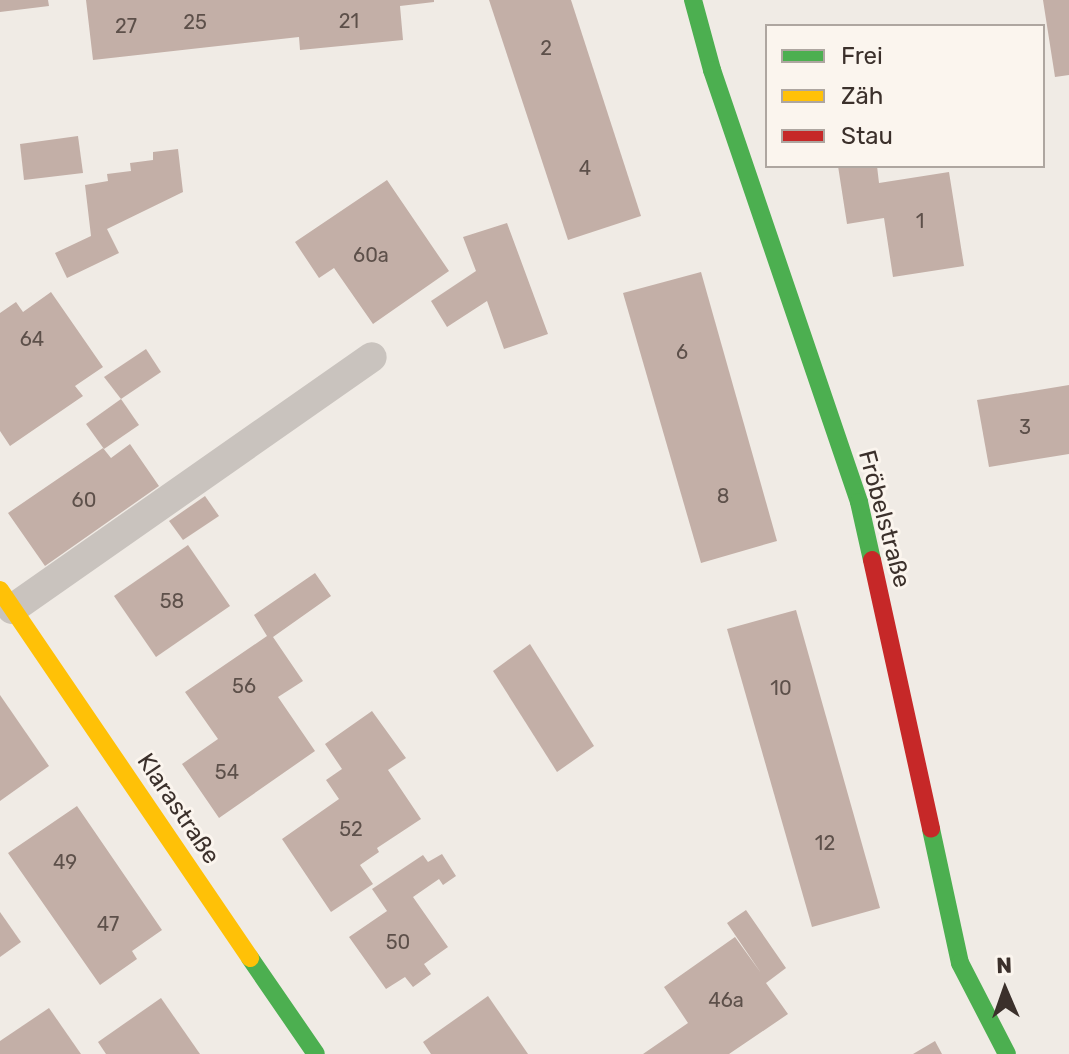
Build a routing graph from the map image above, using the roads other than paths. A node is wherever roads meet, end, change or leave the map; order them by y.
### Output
1 (693, 0) edge
2 (372, 357) dead end
3 (6, 600) edge
4 (316, 1054) edge
5 (1007, 1054) edge

1 - 5 street, Fröbelstraße
2 - 3 lane
3 - 4 street, Klarastraße

